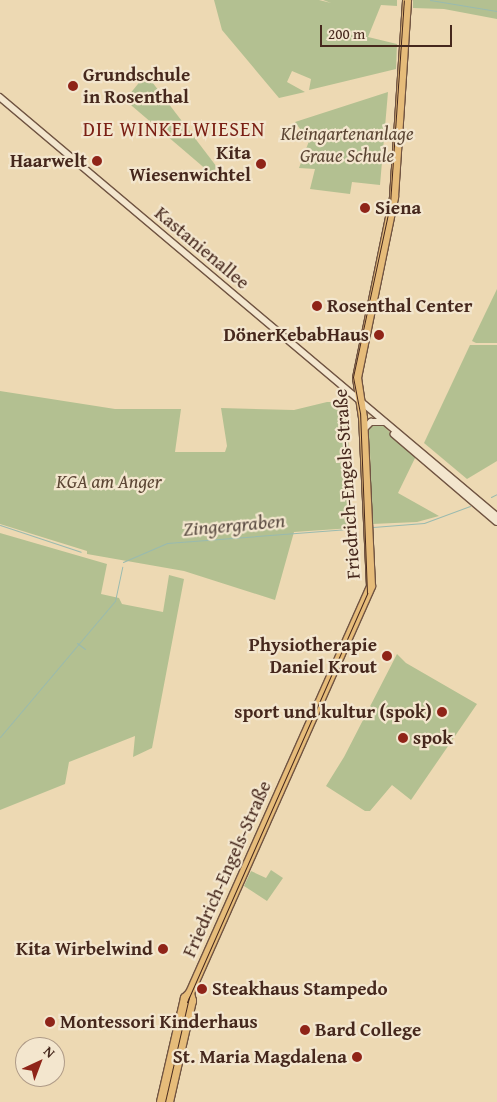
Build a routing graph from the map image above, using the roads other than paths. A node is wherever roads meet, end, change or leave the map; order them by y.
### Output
1 (407, 0) edge
2 (0, 97) edge
3 (361, 402) junction
4 (384, 422) junction
5 (364, 428) junction
6 (497, 516) edge
7 (497, 522) edge
8 (190, 993) junction
9 (161, 1102) edge
10 (169, 1102) edge

1 - 3 main road, Friedrich-Engels-Straße
2 - 3 street, Kastanienallee
3 - 4 street, Kastanienallee
3 - 5 main road, Friedrich-Engels-Straße
4 - 5 street
4 - 6 street, Kastanienallee
4 - 7 street, Kastanienallee
5 - 8 main road, Friedrich-Engels-Straße
8 - 9 main road, Friedrich-Engels-Straße
8 - 10 main road, Friedrich-Engels-Straße

